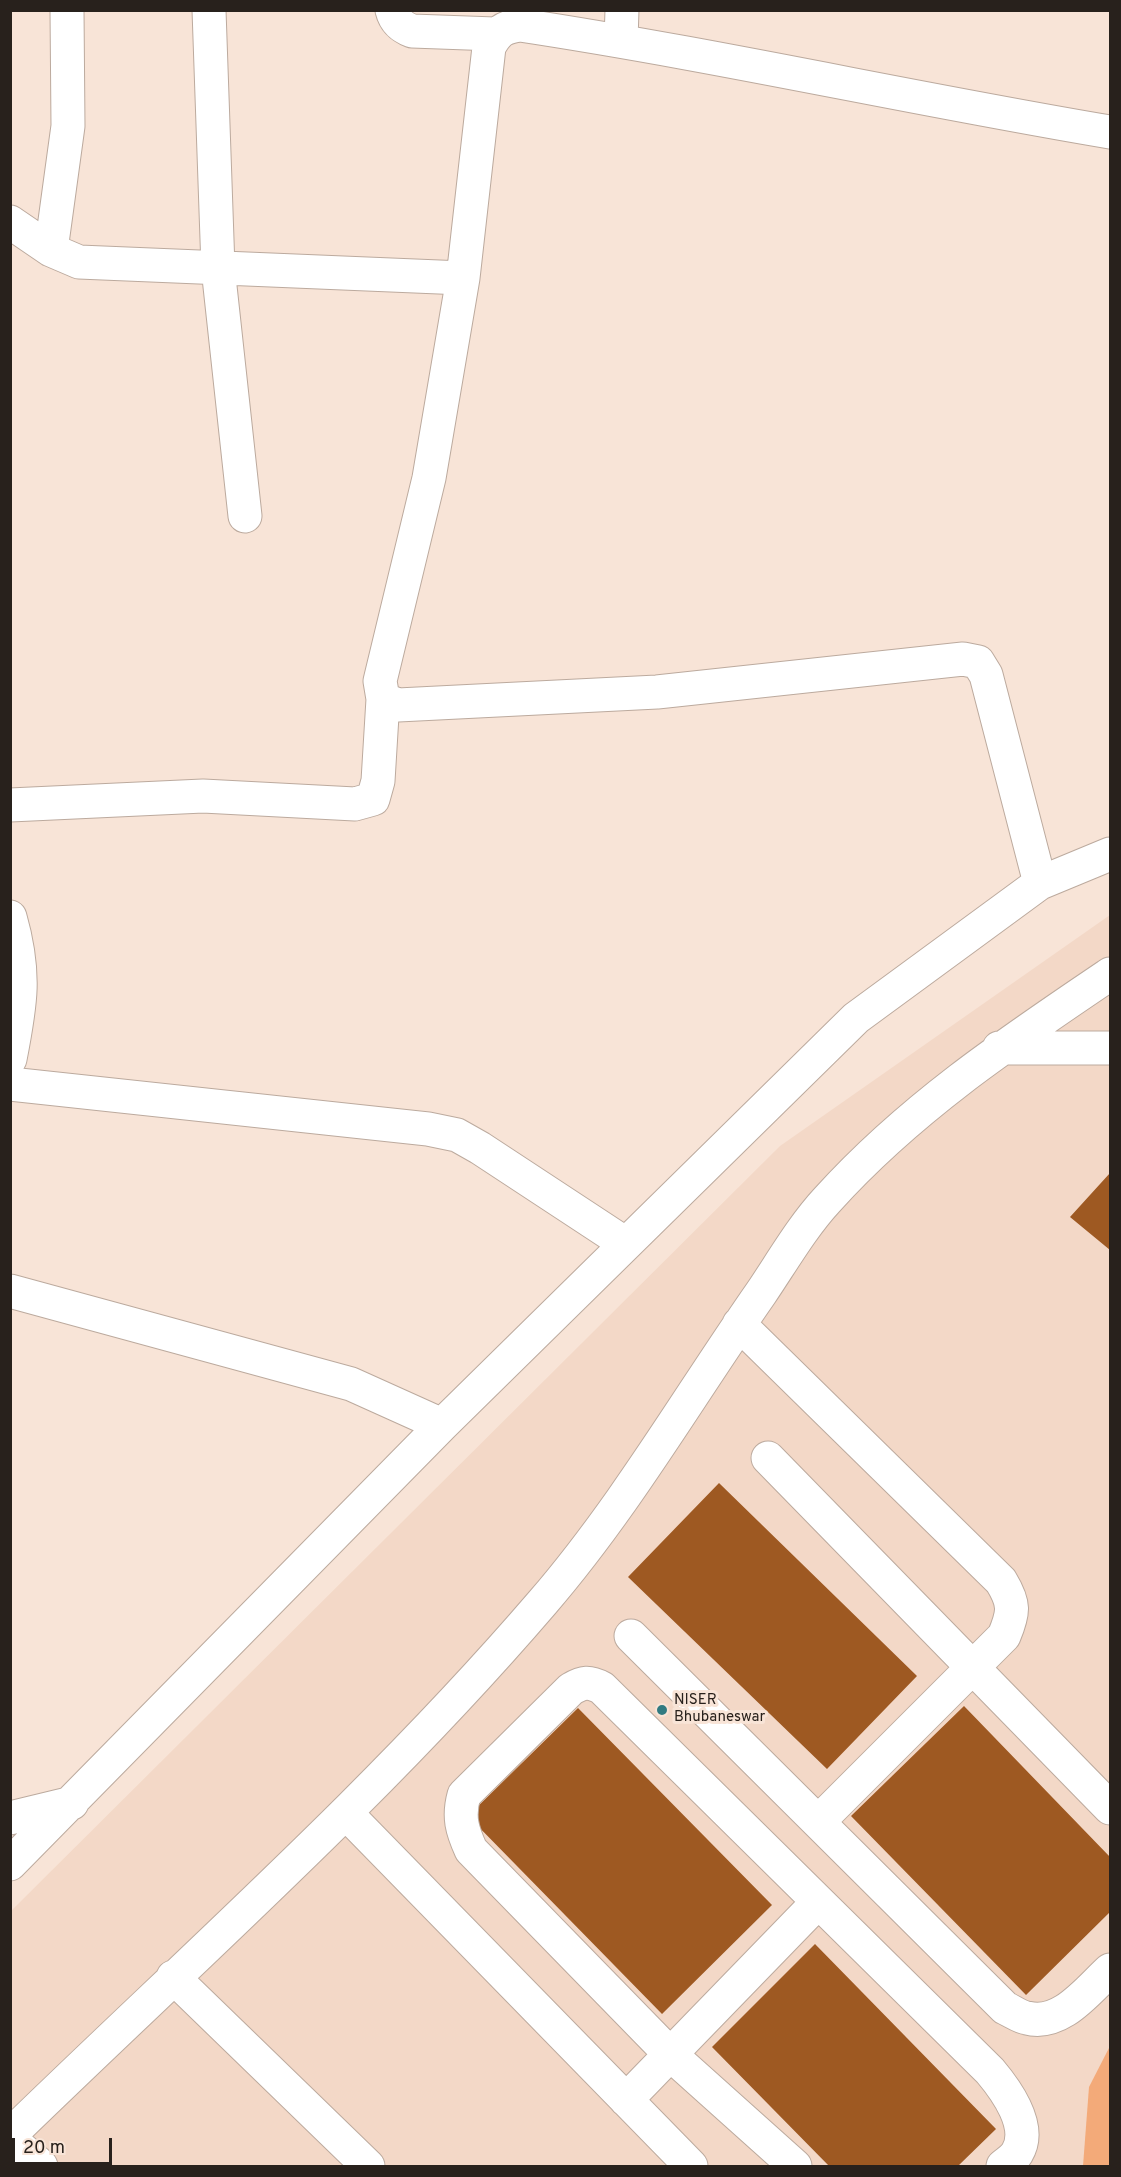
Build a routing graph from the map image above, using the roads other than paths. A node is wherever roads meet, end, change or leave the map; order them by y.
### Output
1 (67, 10) edge
2 (209, 10) edge
3 (392, 10) edge
4 (621, 25) edge
5 (495, 34) junction
6 (1110, 132) edge
7 (10, 222) edge
8 (51, 250) junction
9 (218, 268) junction
10 (463, 278) junction
11 (245, 516) dead end
12 (383, 699) junction
13 (10, 805) edge
14 (1110, 854) edge
15 (1040, 883) junction
16 (10, 917) edge
17 (1110, 974) edge
18 (999, 1048) junction
19 (1110, 1048) edge
20 (10, 1059) edge
21 (10, 1084) edge
22 (626, 1244) junction
23 (10, 1291) edge
24 (739, 1324) junction
25 (442, 1425) junction
26 (768, 1458) dead end
27 (631, 1636) dead end
28 (973, 1667) junction
29 (72, 1803) junction
30 (1110, 1808) edge
31 (346, 1813) junction
32 (10, 1818) edge
33 (818, 1822) junction
34 (10, 1864) edge
35 (818, 1902) junction
36 (1110, 1970) edge
37 (173, 1977) junction
38 (670, 2054) junction
39 (626, 2100) junction
40 (10, 2137) edge
41 (41, 2166) edge
42 (368, 2166) edge
43 (691, 2166) edge
44 (795, 2166) edge
45 (1003, 2166) edge

1 - 8 street
2 - 9 street
3 - 5 street
4 - 5 street
4 - 6 street
5 - 10 street
7 - 8 street
8 - 9 street
9 - 10 street
9 - 11 street
10 - 12 street
12 - 13 street
12 - 15 street
14 - 15 street
15 - 22 street
16 - 20 street
17 - 18 street
18 - 19 street
18 - 24 street
21 - 22 street
22 - 25 street
23 - 25 street
24 - 28 street
24 - 31 street
25 - 29 street
26 - 28 street
27 - 33 street
28 - 30 street
28 - 33 street
29 - 32 street
29 - 34 street
31 - 37 street
31 - 39 street
33 - 36 street
35 - 38 street
35 - 38 street
35 - 45 street
37 - 40 street
37 - 42 street
38 - 39 street
38 - 44 street
39 - 43 street
40 - 41 street

